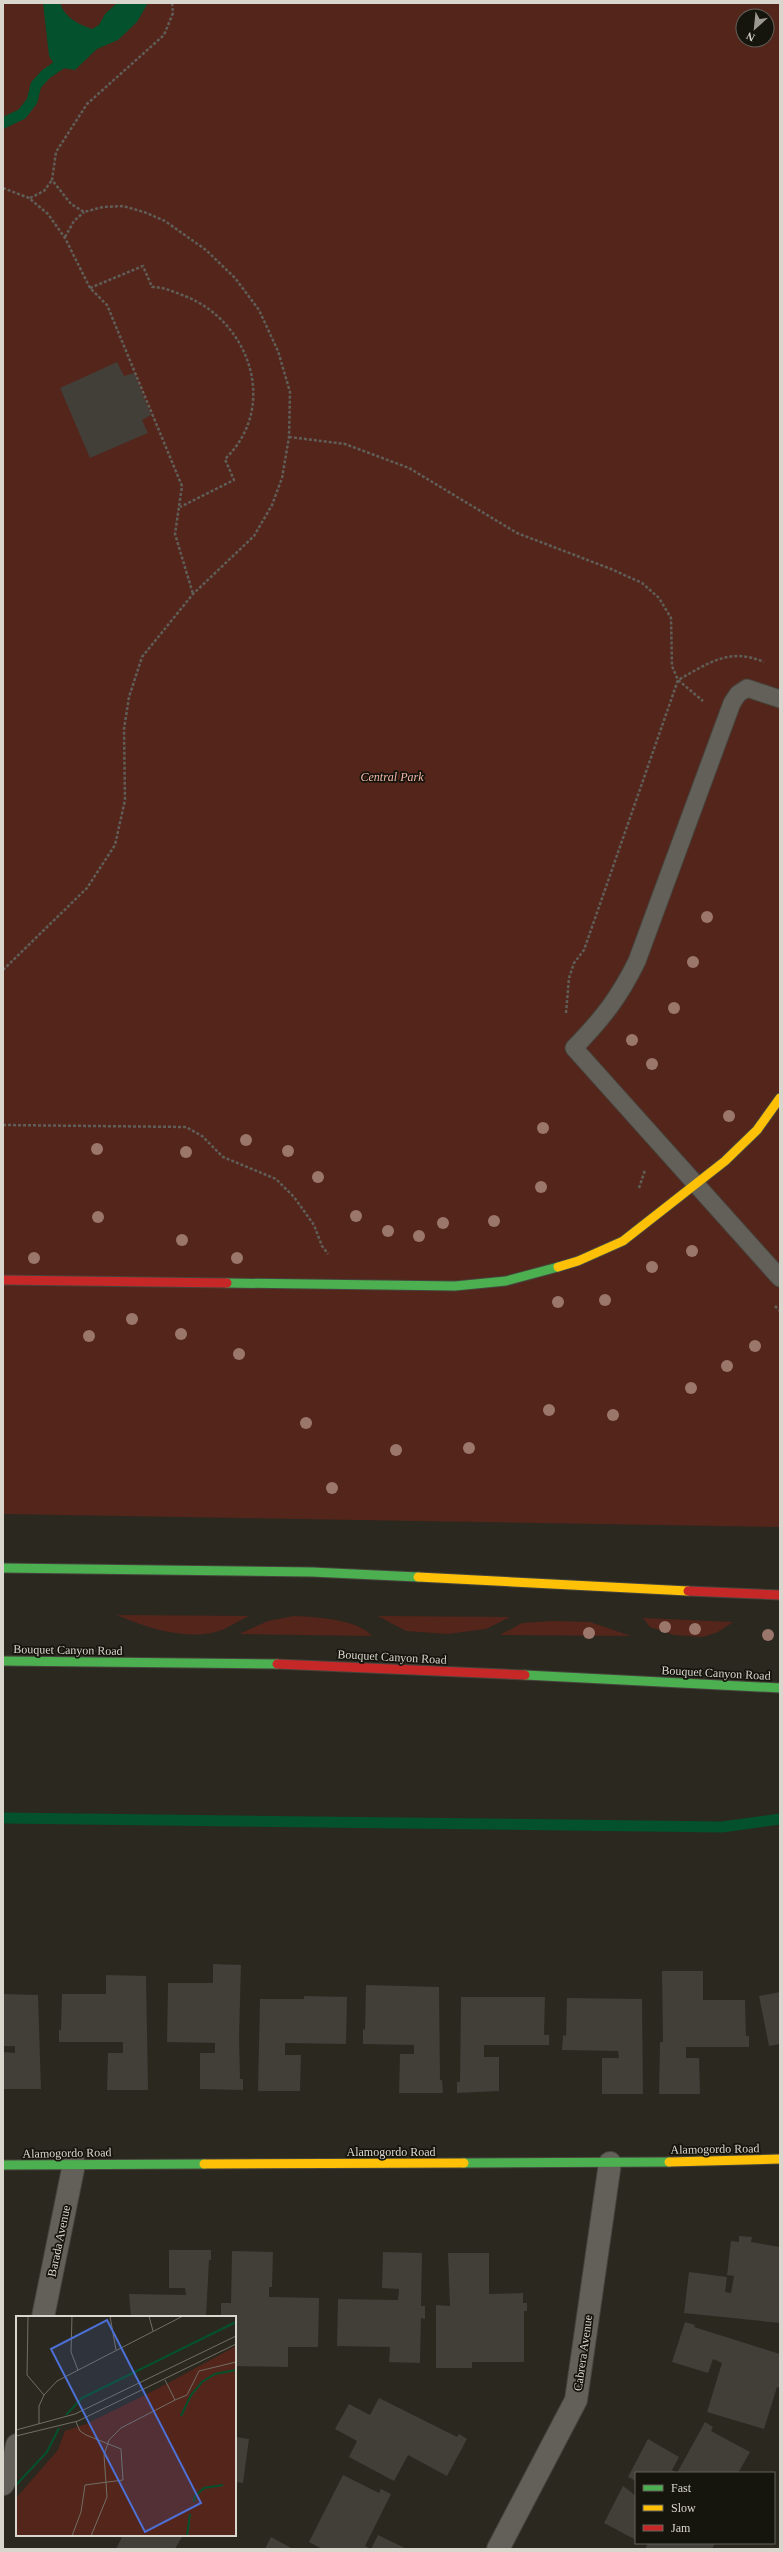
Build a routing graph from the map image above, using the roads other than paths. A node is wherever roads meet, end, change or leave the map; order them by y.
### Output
1 (780, 699) edge
2 (780, 1098) edge
3 (696, 1182) junction
4 (780, 1278) edge
5 (3, 1280) edge
6 (3, 1568) edge
7 (780, 1595) edge
8 (3, 1661) edge
9 (780, 1688) edge
10 (780, 2159) edge
11 (610, 2163) junction
12 (74, 2164) junction
13 (3, 2165) edge
14 (43, 2316) edge
15 (16, 2450) edge
16 (3, 2484) edge
17 (498, 2549) edge

1 - 3 lane
2 - 3 street
3 - 4 lane
3 - 5 street
6 - 7 street
8 - 9 street, Bouquet Canyon Road
10 - 11 street, Alamogordo Road
11 - 12 street, Alamogordo Road
11 - 17 street, Cabrera Avenue
12 - 13 street, Alamogordo Road
12 - 14 street, Barada Avenue
15 - 16 street

